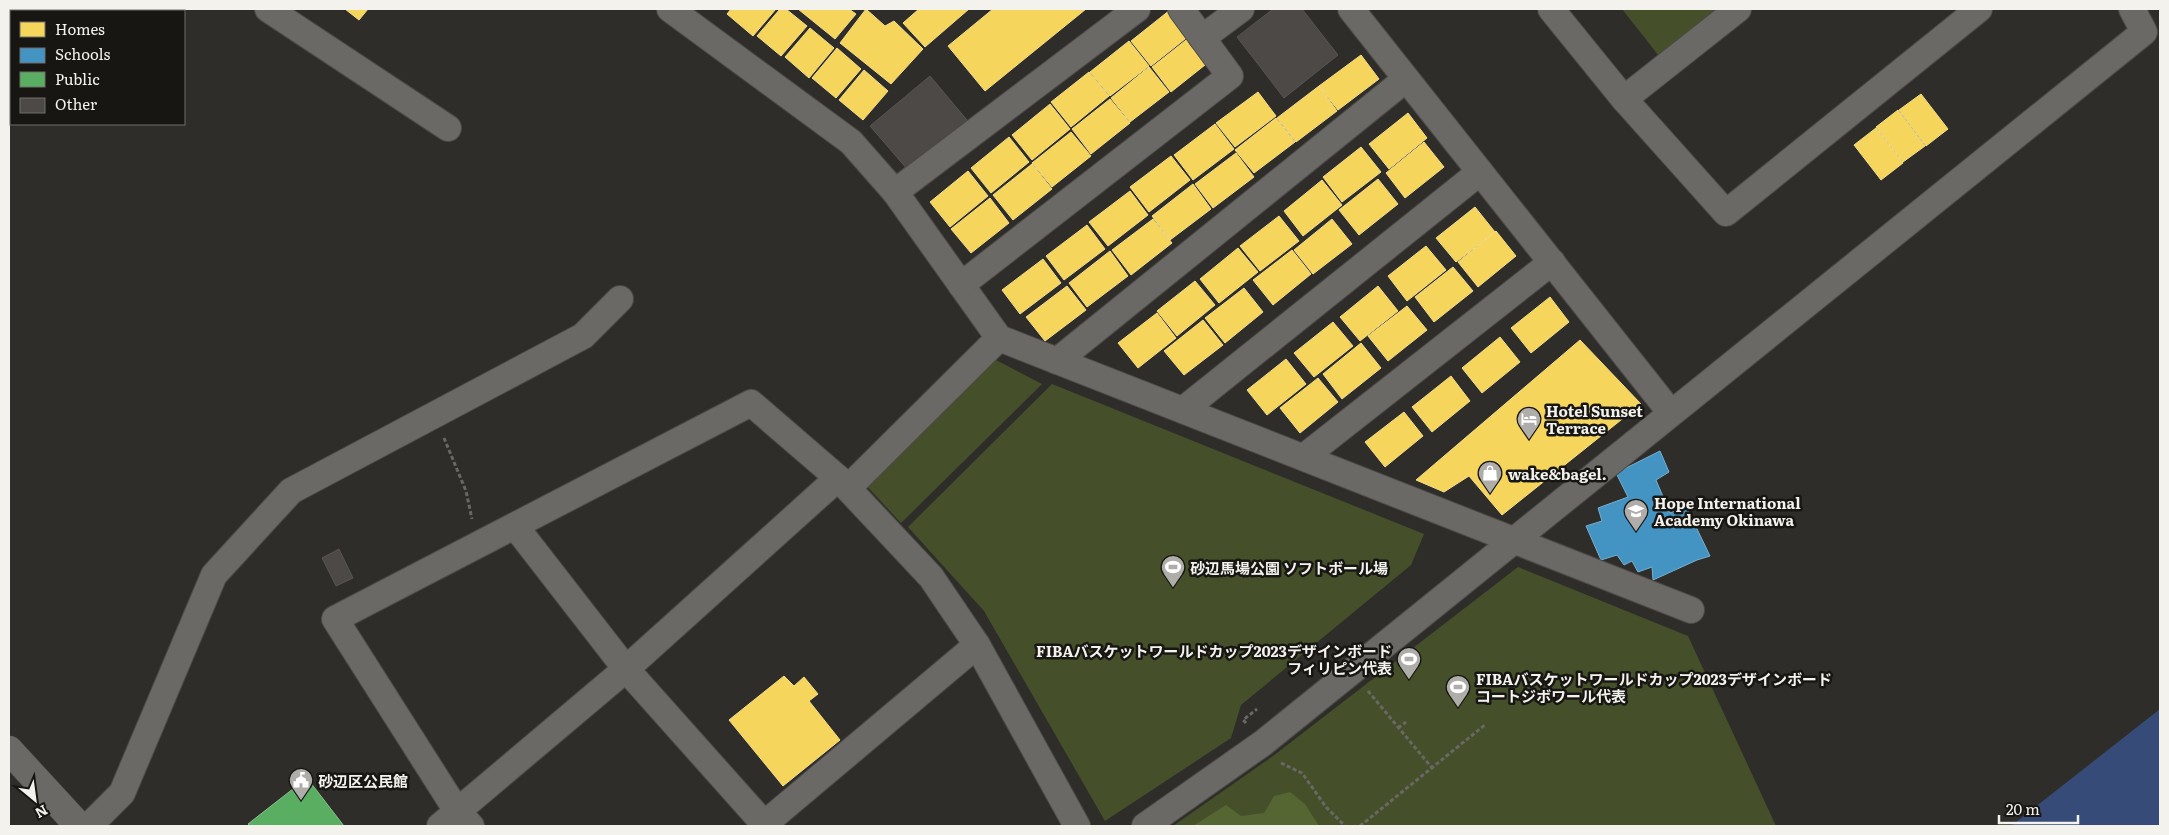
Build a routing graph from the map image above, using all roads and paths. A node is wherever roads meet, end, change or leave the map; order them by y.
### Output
1 (268, 9) edge
2 (670, 9) edge
3 (1137, 9) edge
4 (1181, 9) edge
5 (1241, 9) edge
6 (1351, 9) edge
7 (1551, 9) edge
8 (1738, 9) edge
9 (1979, 9) edge
10 (2132, 9) edge
11 (1202, 38) junction
12 (1406, 79) junction
13 (1624, 99) junction
14 (448, 128) dead end
15 (1480, 172) junction
16 (895, 192) junction
17 (1552, 262) junction
18 (961, 285) junction
19 (620, 299) dead end
20 (999, 338) junction
21 (1058, 361) junction
22 (1183, 410) junction
23 (1671, 413) junction
24 (432, 416) junction
25 (1304, 457) junction
26 (843, 483) junction
27 (515, 526) junction
28 (488, 540) junction
29 (1512, 541) junction
30 (1691, 610) dead end
31 (978, 645) junction
32 (626, 669) junction
33 (1352, 671) junction
34 (1257, 709) dead end
35 (1406, 722) dead end
36 (1486, 724) dead end
37 (1398, 728) junction
38 (1263, 743) junction
39 (9, 750) edge
40 (1433, 769) junction
41 (456, 821) edge
42 (77, 825) edge
43 (764, 826) edge
44 (1077, 826) edge
45 (1145, 826) edge
46 (1345, 826) edge
47 (1360, 826) edge

1 - 14 street
2 - 16 street
3 - 16 street
4 - 11 street
5 - 11 street
6 - 12 street
7 - 13 street
8 - 13 street
9 - 13 street
10 - 23 street
11 - 18 street
12 - 15 street
12 - 21 street
15 - 17 street
15 - 22 street
16 - 18 street
17 - 23 street
17 - 25 street
18 - 20 street
19 - 24 street
20 - 21 street
20 - 26 street
21 - 22 street
22 - 25 street
23 - 29 street
24 - 28 path
24 - 42 street
25 - 29 street
26 - 27 street
26 - 31 street
26 - 32 street
27 - 28 street
27 - 32 street
28 - 41 street
29 - 30 street
29 - 33 street
31 - 43 street
31 - 44 street
32 - 41 street
32 - 43 street
33 - 37 path
33 - 38 street
34 - 38 path
35 - 37 path
36 - 40 path
37 - 40 path
38 - 45 street
38 - 46 path
39 - 42 street
40 - 47 path

